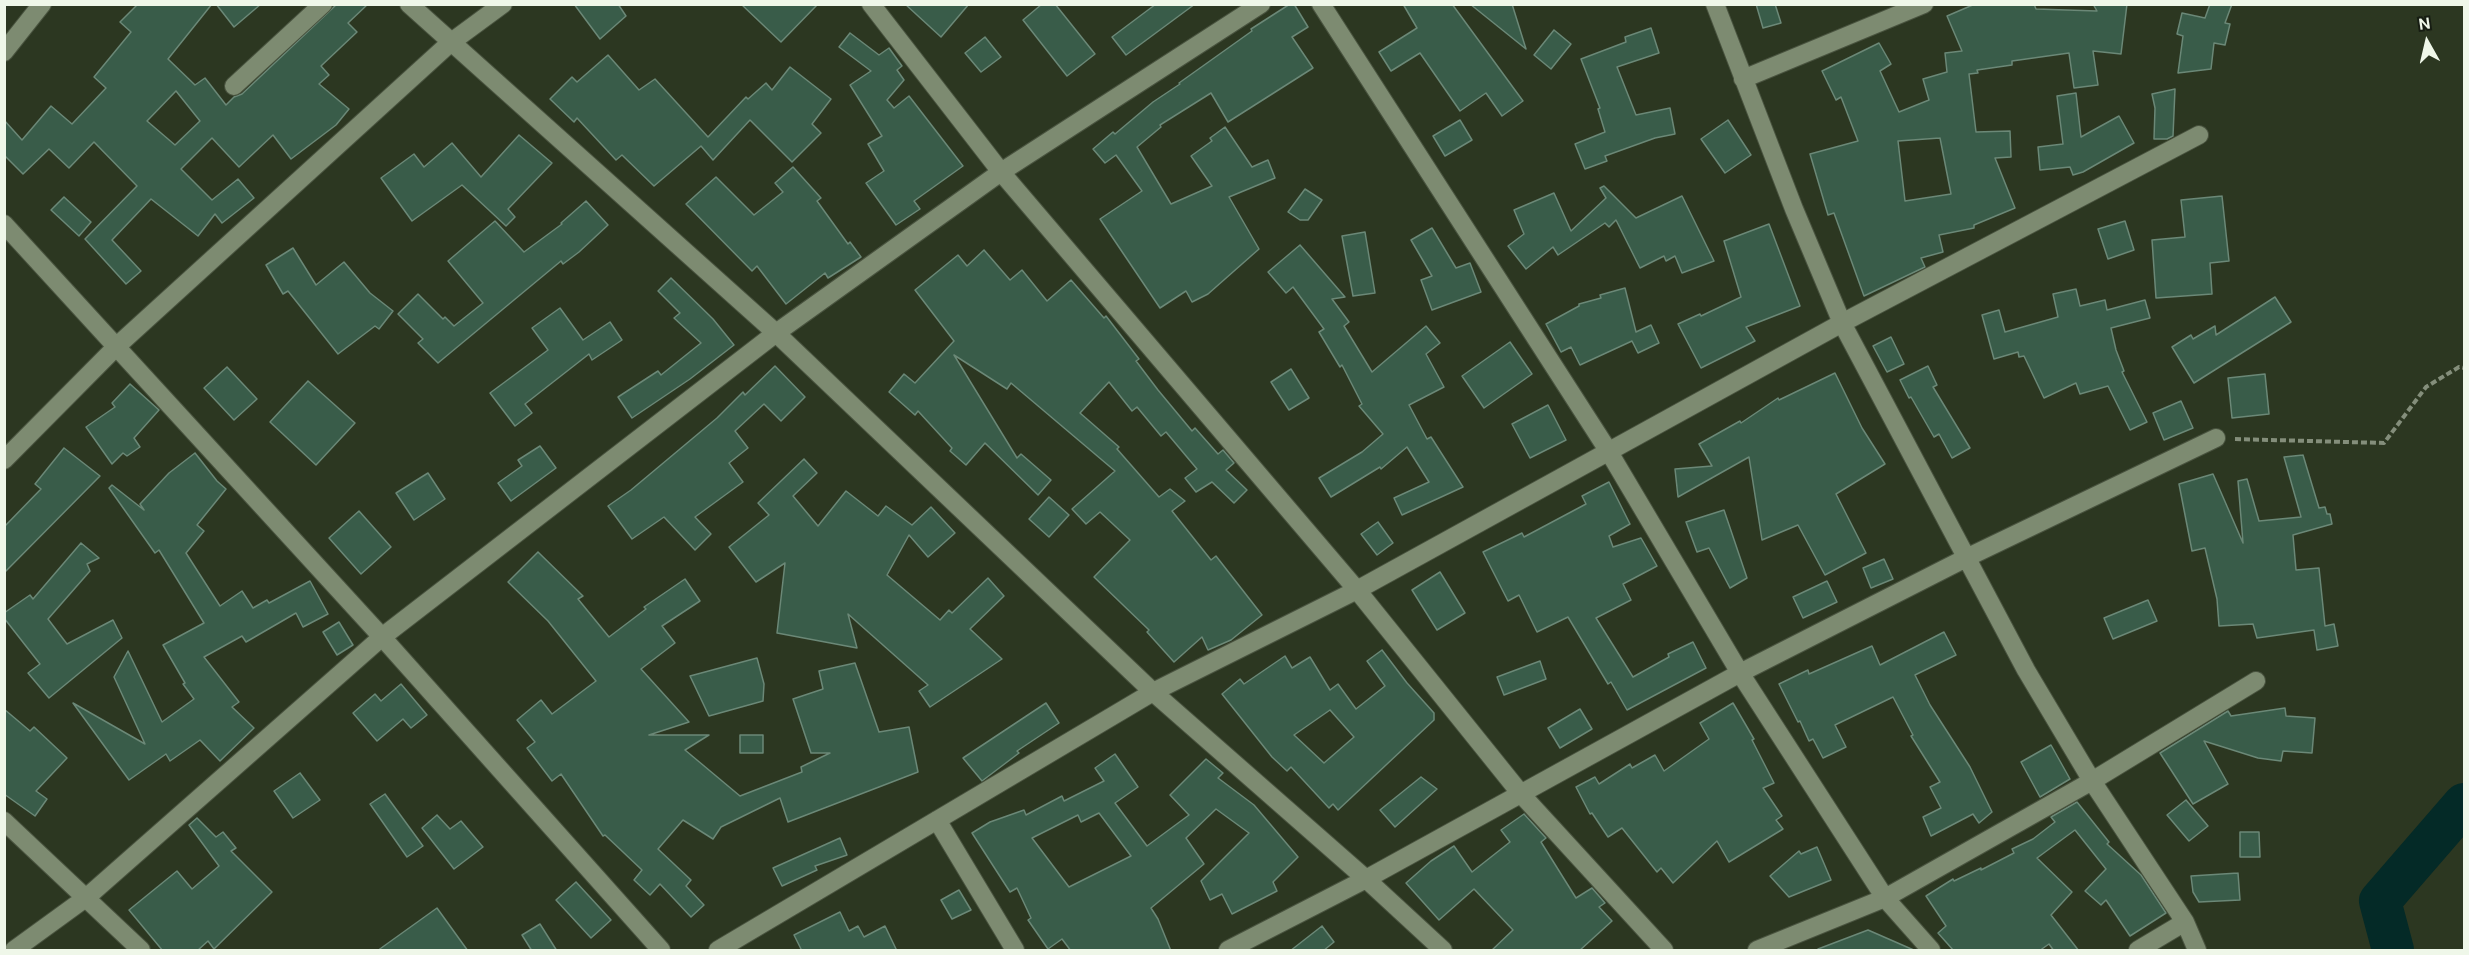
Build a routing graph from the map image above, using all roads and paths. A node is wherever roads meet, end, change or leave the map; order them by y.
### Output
1 (42, 4) edge
2 (323, 4) edge
3 (409, 4) edge
4 (503, 4) edge
5 (871, 4) edge
6 (1261, 4) edge
7 (1321, 4) edge
8 (1715, 4) edge
9 (1924, 4) edge
10 (450, 43) junction
11 (4, 52) edge
12 (1743, 79) junction
13 (234, 86) dead end
14 (2199, 135) dead end
15 (1001, 172) junction
16 (4, 224) edge
17 (1842, 323) junction
18 (776, 333) junction
19 (117, 345) junction
20 (2464, 368) edge
21 (2216, 438) joint
22 (1609, 452) junction
23 (4, 460) edge
24 (1966, 558) junction
25 (1357, 590) junction
26 (382, 637) junction
27 (1740, 673) junction
28 (2256, 681) dead end
29 (1153, 692) junction
30 (2092, 781) junction
31 (1521, 794) junction
32 (937, 820) junction
33 (4, 821) edge
34 (1366, 879) junction
35 (87, 897) junction
36 (1885, 898) junction
37 (2185, 922) junction
38 (14, 951) edge
39 (141, 951) edge
40 (661, 951) edge
41 (718, 951) edge
42 (1015, 951) edge
43 (1228, 951) edge
44 (1443, 951) edge
45 (1664, 951) edge
46 (1757, 951) edge
47 (1931, 951) edge
48 (2138, 951) edge
49 (2197, 951) edge

1 - 11 street
2 - 13 street
3 - 10 street
4 - 10 street
5 - 15 street
6 - 15 street
7 - 22 street
8 - 12 street
9 - 12 street
10 - 18 street
10 - 19 street
12 - 17 street
14 - 17 street
15 - 18 street
15 - 25 street
16 - 19 street
17 - 22 street
17 - 24 street
18 - 26 street
18 - 29 street
19 - 23 street
19 - 26 street
20 - 21 path
21 - 24 street
22 - 25 street
22 - 27 street
24 - 27 street
24 - 30 street
25 - 29 street
25 - 31 street
26 - 35 street
26 - 40 street
27 - 31 street
27 - 36 street
28 - 30 street
29 - 32 street
29 - 34 street
30 - 36 street
30 - 37 street
31 - 34 street
31 - 45 street
32 - 41 street
32 - 42 street
33 - 35 street
34 - 43 street
34 - 44 street
35 - 38 street
35 - 39 street
36 - 46 street
36 - 47 street
37 - 48 street
37 - 49 street

